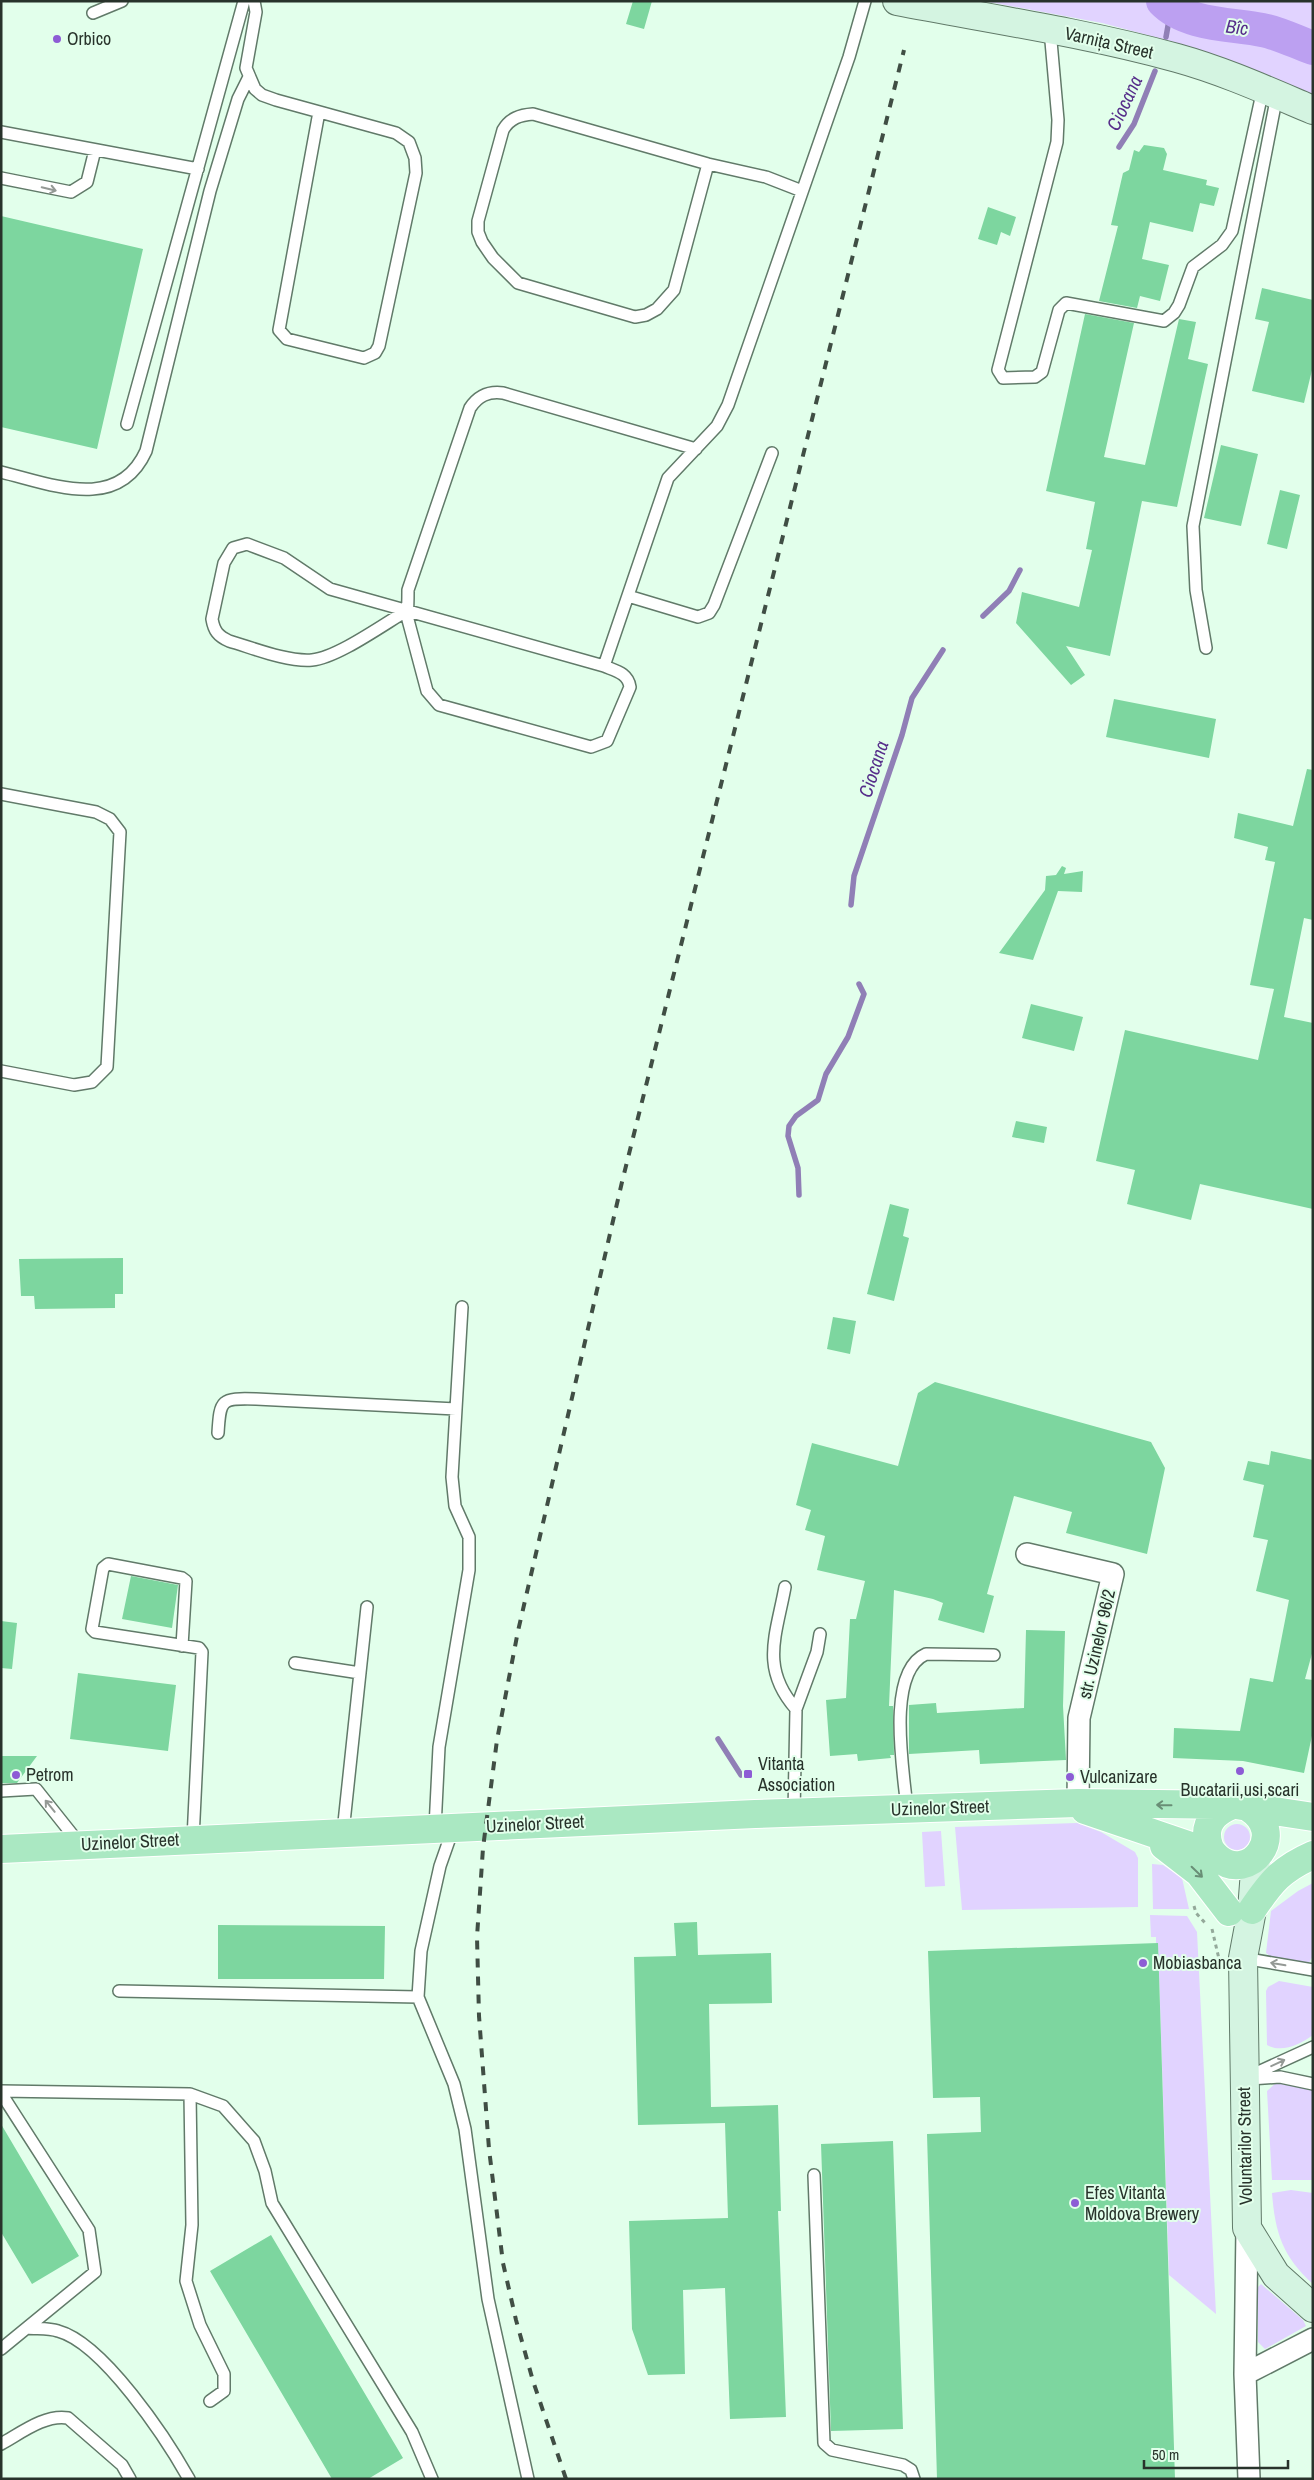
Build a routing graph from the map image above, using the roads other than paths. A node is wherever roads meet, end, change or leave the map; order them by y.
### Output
1 (122, 1) edge
2 (244, 1) edge
3 (254, 1) edge
4 (865, 1) edge
5 (897, 1) edge
6 (93, 13) dead end
7 (1050, 30) junction
8 (249, 77) junction
9 (1270, 92) junction
10 (1313, 110) edge
11 (319, 112) junction
12 (1, 132) edge
13 (95, 150) junction
14 (708, 164) junction
15 (198, 169) junction
16 (1, 178) edge
17 (802, 192) junction
18 (127, 424) dead end
19 (696, 449) junction
20 (772, 453) dead end
21 (1, 472) edge
22 (628, 596) junction
23 (408, 610) junction
24 (1206, 648) dead end
25 (604, 666) junction
26 (1, 794) edge
27 (1, 1071) edge
28 (462, 1307) dead end
29 (456, 1409) junction
30 (218, 1433) dead end
31 (1027, 1554) dead end
32 (785, 1587) dead end
33 (366, 1607) dead end
34 (820, 1634) dead end
35 (182, 1646) junction
36 (994, 1655) dead end
37 (295, 1664) dead end
38 (360, 1673) junction
39 (796, 1710) junction
40 (1, 1791) edge
41 (1074, 1804) junction
42 (1239, 1807) junction
43 (907, 1809) junction
44 (794, 1813) junction
45 (1313, 1817) edge
46 (444, 1828) junction
47 (343, 1832) junction
48 (1144, 1832) junction
49 (193, 1839) junction
50 (80, 1844) junction
51 (1313, 1846) edge
52 (1, 1849) edge
53 (1259, 1854) junction
54 (1313, 1856) edge
55 (1217, 1857) junction
56 (1240, 1911) junction
57 (1231, 1963) junction
58 (1313, 1970) edge
59 (119, 1991) dead end
60 (418, 1997) junction
61 (1313, 2047) edge
62 (1244, 2079) junction
63 (1313, 2084) edge
64 (1, 2092) edge
65 (190, 2094) junction
66 (814, 2175) dead end
67 (1247, 2228) junction
68 (1313, 2308) edge
69 (27, 2328) junction
70 (1313, 2339) edge
71 (1, 2349) edge
72 (1245, 2374) junction
73 (210, 2400) dead end
74 (1, 2444) edge
75 (130, 2479) edge
76 (189, 2479) edge
77 (432, 2479) edge
78 (528, 2479) edge
79 (914, 2479) edge
80 (1249, 2479) edge

1 - 6 lane
2 - 15 lane
3 - 8 lane
4 - 17 lane
5 - 7 main road, Varnița Street
7 - 9 main road, Varnița Street
7 - 9 lane
8 - 11 lane
8 - 21 lane
9 - 10 main road, Varnița Street
9 - 24 lane
11 - 11 lane
12 - 13 lane
13 - 15 lane
16 -> 13 lane
14 - 14 lane
14 - 17 lane
15 - 18 lane
17 - 19 lane
19 - 22 lane
19 - 23 lane
20 - 22 lane
22 - 25 lane
23 - 23 lane
23 - 25 lane
23 - 25 lane
26 - 27 lane
28 - 29 lane
29 - 30 lane
29 - 46 lane
31 - 41 street, str. Uzinelor 96/2
32 - 39 lane
33 - 38 lane
34 - 39 lane
35 - 35 lane
35 - 49 lane
36 - 43 lane
37 - 38 lane
38 - 47 lane
39 - 44 lane
50 -> 40 lane
42 -> 41 main road, Uzinelor Street
41 - 43 main road, Uzinelor Street
41 - 48 main road, Uzinelor Street
42 - 45 main road, Uzinelor Street
42 - 53 main road
42 - 55 main road
43 - 44 main road, Uzinelor Street
44 - 46 main road, Uzinelor Street
46 - 47 main road, Uzinelor Street
46 - 60 lane
47 - 49 main road, Uzinelor Street
48 - 55 main road, Uzinelor Street
48 -> 56 main road
49 - 50 main road, Uzinelor Street
50 - 52 main road, Uzinelor Street
51 - 53 main road
53 - 55 main road
53 - 56 main road, Voluntarilor Street
54 - 56 main road
55 - 56 main road, Voluntarilor Street
56 - 57 main road, Voluntarilor Street
58 -> 57 lane
57 - 62 main road, Voluntarilor Street
59 - 60 lane
60 - 78 lane
62 -> 61 lane
62 - 63 lane
62 - 67 main road, Voluntarilor Street
64 - 65 lane
64 - 69 lane
65 - 73 lane
65 - 77 lane
66 - 79 lane
67 - 68 main road, Voluntarilor Street
67 - 72 street
69 - 71 lane
69 - 76 lane
70 - 72 street
72 - 80 street
74 - 75 lane

